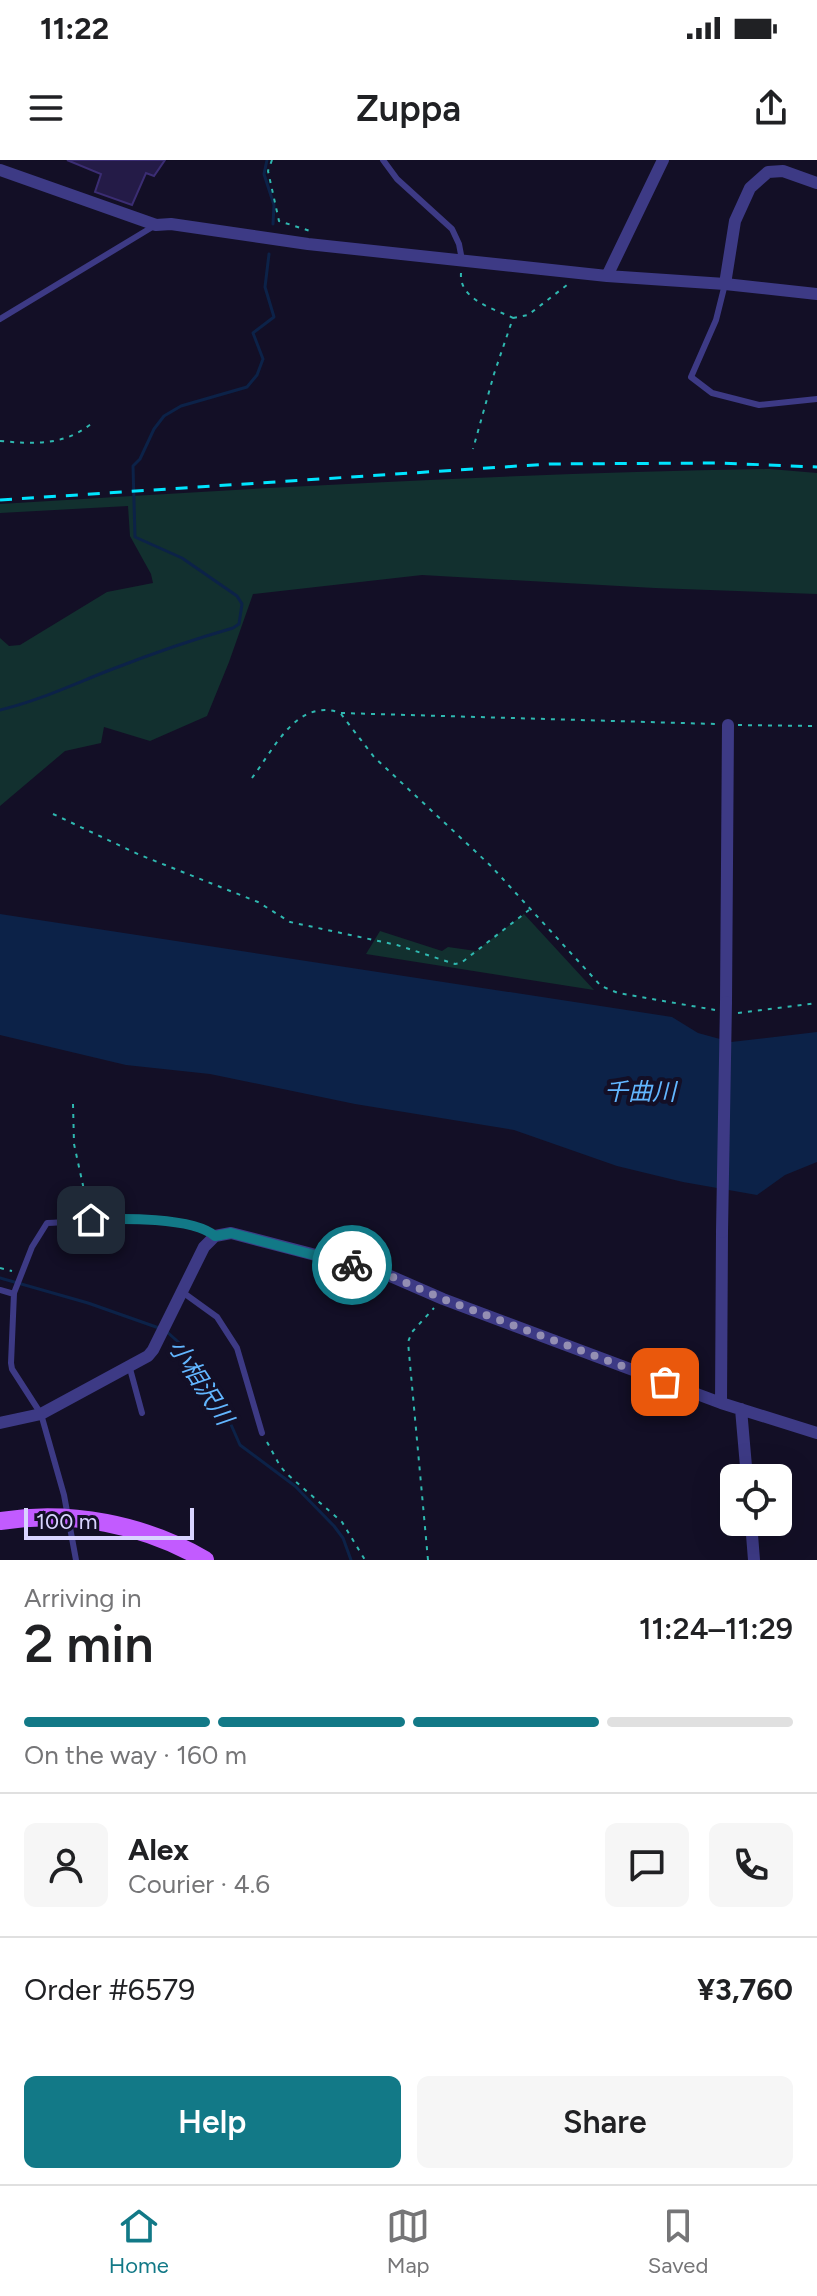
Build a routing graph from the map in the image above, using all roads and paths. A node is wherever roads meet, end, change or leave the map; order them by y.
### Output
1 (272, 160) edge
2 (383, 160) edge
3 (663, 160) edge
4 (0, 170) edge
5 (817, 183) edge
6 (156, 225) junction
7 (310, 231) dead end
8 (462, 260) junction
9 (579, 273) junction
10 (607, 276) junction
11 (725, 284) junction
12 (817, 294) edge
13 (513, 318) junction
14 (0, 319) edge
15 (817, 399) edge
16 (91, 424) dead end
17 (0, 441) edge
18 (473, 449) dead end
19 (341, 713) junction
20 (728, 725) junction
21 (817, 726) edge
22 (252, 778) dead end
23 (53, 814) dead end
24 (530, 909) junction
25 (817, 1003) edge
26 (724, 1008) junction
27 (73, 1104) dead end
28 (91, 1220) junction
29 (215, 1236) junction
30 (0, 1268) edge
31 (20, 1276) junction
32 (0, 1290) edge
33 (181, 1291) junction
34 (14, 1294) junction
35 (443, 1299) junction
36 (129, 1365) junction
37 (721, 1403) junction
38 (741, 1409) junction
39 (142, 1413) dead end
40 (41, 1414) junction
41 (0, 1423) edge
42 (262, 1433) joint
43 (817, 1433) edge
44 (746, 1464) edge
45 (68, 1519) junction
46 (0, 1521) edge
47 (752, 1536) edge
48 (76, 1560) edge
49 (205, 1560) edge
50 (365, 1560) edge
51 (428, 1560) edge
52 (754, 1560) edge

1 - 7 path
2 - 8 lane
3 - 10 street
4 - 6 street
5 - 11 street
6 - 8 street
6 - 14 lane
8 - 9 street
8 - 13 path
9 - 10 street
9 - 13 path
10 - 11 street
11 - 12 street
11 - 15 lane
13 - 18 path
16 - 17 path
19 - 20 path
19 - 22 path
19 - 24 path
20 - 21 path
20 - 26 street
23 - 24 path
24 - 26 path
25 - 26 path
26 - 37 street, bridge
27 - 28 path
28 - 29 lane
28 - 31 lane
29 - 33 street
29 - 35 street
30 - 31 path
31 - 34 lane
32 - 34 lane
33 - 36 street
33 - 42 lane
34 - 40 lane
35 - 37 street
35 - 51 path
36 - 39 lane
36 - 40 street
37 - 38 street
38 - 43 street
38 - 44 street
40 - 41 street
40 - 45 lane
42 - 50 path
45 - 46 main road
45 - 48 lane
45 - 49 main road
47 - 52 street

